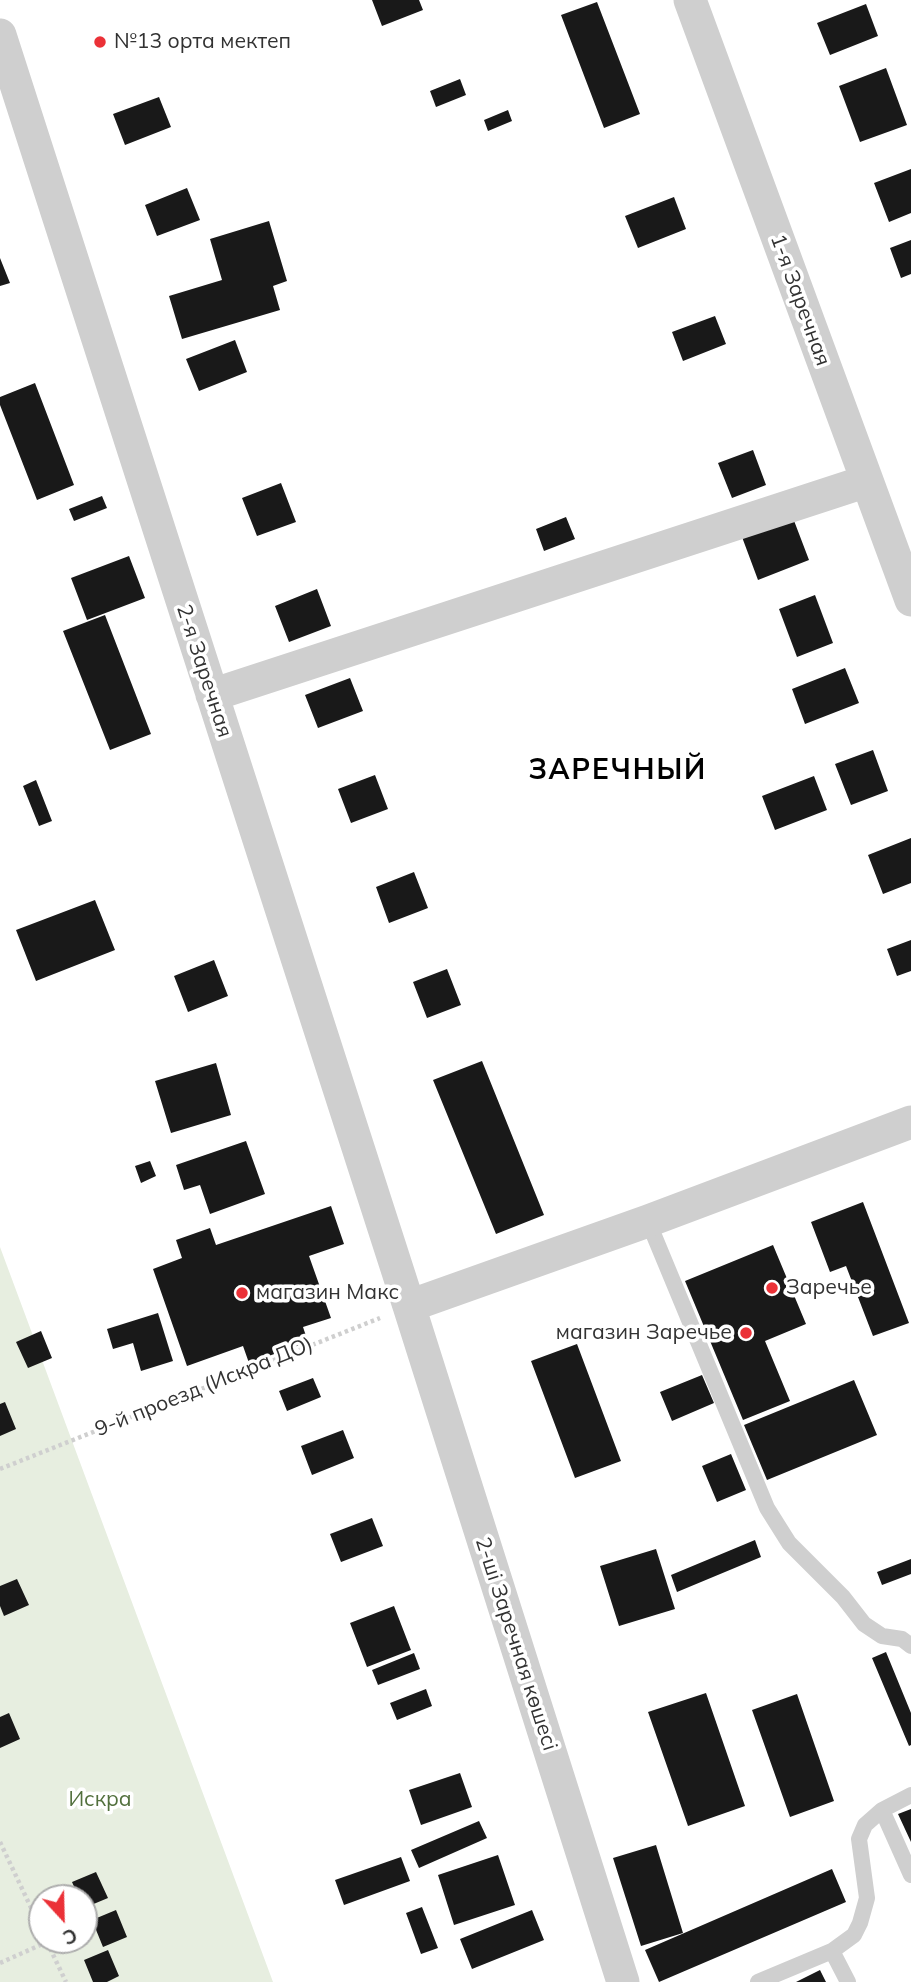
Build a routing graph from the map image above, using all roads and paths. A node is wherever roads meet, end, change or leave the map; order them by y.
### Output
1 (690, 0) edge
2 (0, 36) edge
3 (867, 481) junction
4 (911, 600) edge
5 (212, 695) junction
6 (911, 1122) edge
7 (648, 1221) junction
8 (409, 1306) junction
9 (0, 1469) edge
10 (911, 1646) edge
11 (911, 1795) edge
12 (882, 1810) junction
13 (0, 1842) edge
14 (911, 1875) edge
15 (28, 1901) edge
16 (28, 1950) edge
17 (832, 1951) junction
18 (53, 1954) edge
19 (0, 1963) edge
20 (66, 1982) edge
21 (623, 1982) edge
22 (758, 1982) edge
23 (848, 1982) edge

1 - 3 street, 1-я Заречная
2 - 5 street, 2-я Заречная
3 - 4 street, 1-я Заречная
3 - 5 street
5 - 8 street, 2-я Заречная
6 - 7 street
7 - 8 street
7 - 10 lane
8 - 9 path, 9-й проезд (Искра ДО)
8 - 21 street, 2-ші Заречная көшесі
11 - 12 lane
12 - 14 lane
12 - 17 lane
13 - 15 path
16 - 19 path
17 - 22 lane
17 - 23 lane
18 - 20 path

